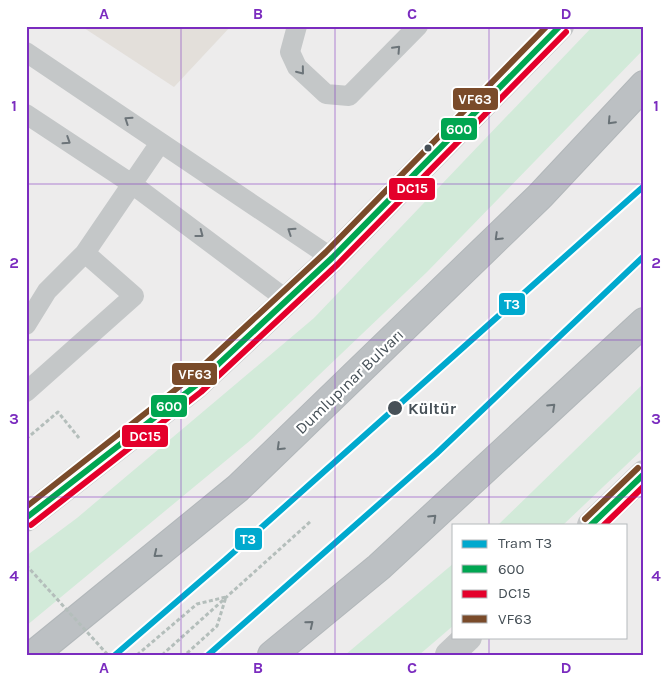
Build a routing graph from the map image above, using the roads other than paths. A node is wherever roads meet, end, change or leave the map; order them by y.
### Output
1 (297, 26) edge
2 (418, 26) edge
3 (560, 26) edge
4 (26, 52) edge
5 (644, 85) edge
6 (26, 114) edge
7 (160, 143) junction
8 (132, 184) junction
9 (85, 253) junction
10 (332, 258) junction
11 (287, 300) junction
12 (644, 322) edge
13 (26, 325) edge
14 (26, 392) edge
15 (644, 474) edge
16 (26, 518) edge
17 (593, 524) edge
18 (467, 638) edge
19 (33, 655) edge
20 (272, 655) edge
21 (448, 655) edge

1 -> 2 lane
3 - 10 street
7 -> 4 lane
5 -> 19 highway, Dumlupınar Bulvarı
6 -> 8 lane
7 - 8 lane
10 -> 7 lane
8 - 9 lane
8 -> 11 lane
9 - 13 lane
9 - 14 lane
10 - 11 street
11 - 16 street
20 -> 12 highway
15 - 17 street
18 - 21 street

